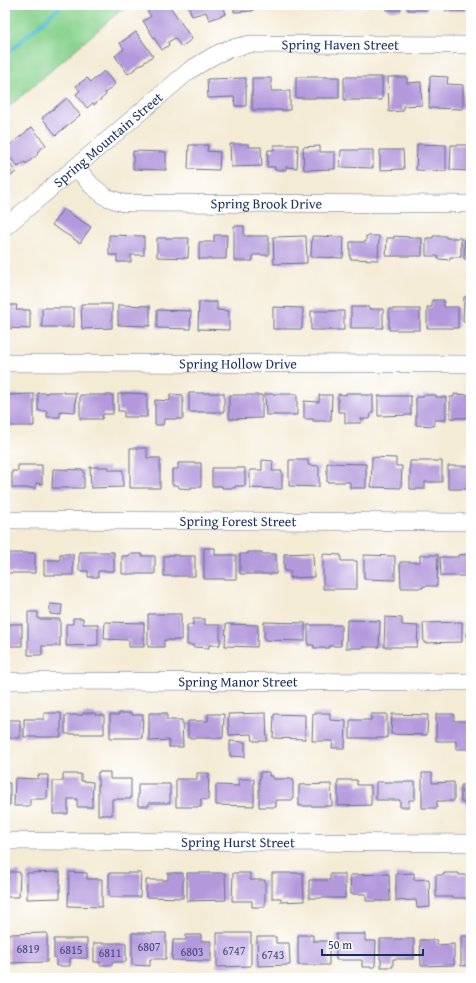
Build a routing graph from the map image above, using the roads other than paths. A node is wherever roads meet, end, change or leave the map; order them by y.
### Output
1 (471, 45) edge
2 (213, 56) joint
3 (76, 167) junction
4 (471, 204) edge
5 (5, 227) edge
6 (5, 363) edge
7 (471, 364) edge
8 (5, 520) edge
9 (471, 522) edge
10 (5, 681) edge
11 (471, 682) edge
12 (5, 841) edge
13 (471, 843) edge

1 - 2 street, Spring Haven Street
2 - 3 street, Spring Mountain Street
3 - 4 street, Spring Brook Drive
3 - 5 street, Spring Mountain Street
6 - 7 street, Spring Hollow Drive
8 - 9 street, Spring Forest Street
10 - 11 street, Spring Manor Street
12 - 13 street, Spring Hurst Street

